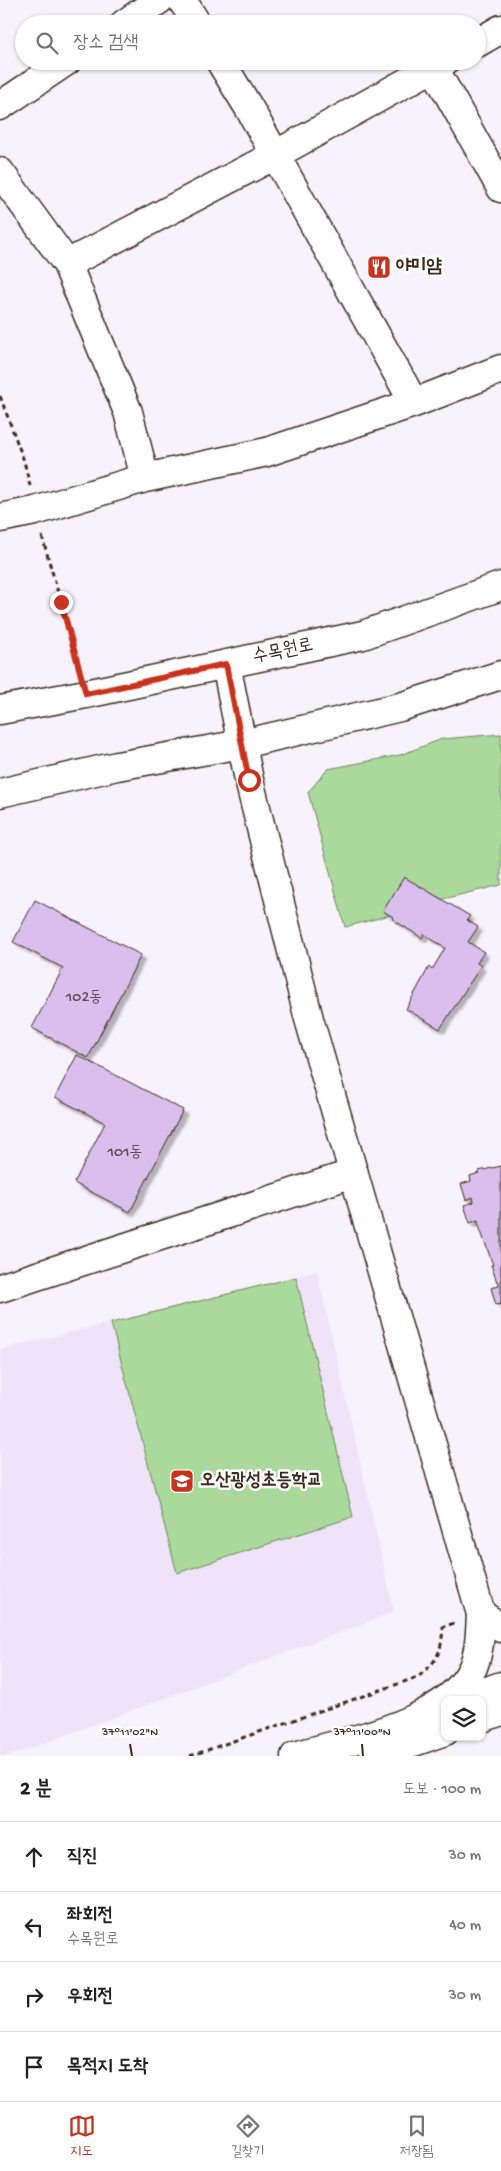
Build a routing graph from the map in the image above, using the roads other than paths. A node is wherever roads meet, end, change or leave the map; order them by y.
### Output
1 (159, 0) edge
2 (182, 0) edge
3 (137, 15) edge
4 (191, 15) edge
5 (501, 30) edge
6 (486, 38) edge
7 (54, 70) edge
8 (226, 70) edge
9 (429, 70) edge
10 (443, 70) edge
11 (0, 106) edge
12 (275, 155) junction
13 (0, 172) edge
14 (501, 188) edge
15 (67, 264) junction
16 (501, 369) edge
17 (414, 403) junction
18 (145, 478) junction
19 (0, 518) edge
20 (501, 586) edge
21 (226, 664) junction
22 (501, 675) edge
23 (0, 710) edge
24 (242, 744) junction
25 (0, 793) edge
26 (354, 1173) junction
27 (0, 1288) edge
28 (491, 1621) edge
29 (501, 1686) edge
30 (473, 1696) edge
31 (501, 1712) edge
32 (440, 1716) edge
33 (486, 1717) edge
34 (295, 1756) edge
35 (374, 1756) edge

1 - 3 street
2 - 4 street
5 - 6 street
7 - 11 street
8 - 12 street
9 - 12 street
10 - 14 street
12 - 15 street
12 - 17 street
13 - 15 street
15 - 18 street
16 - 17 street
17 - 18 street
18 - 19 street
20 - 21 street, 수목원로
21 - 23 street, 수목원로
21 - 24 street
22 - 24 street
24 - 25 street
24 - 26 street
26 - 27 street
26 - 28 street
28 - 32 street
29 - 30 street
31 - 33 street
32 - 34 street
32 - 35 street

